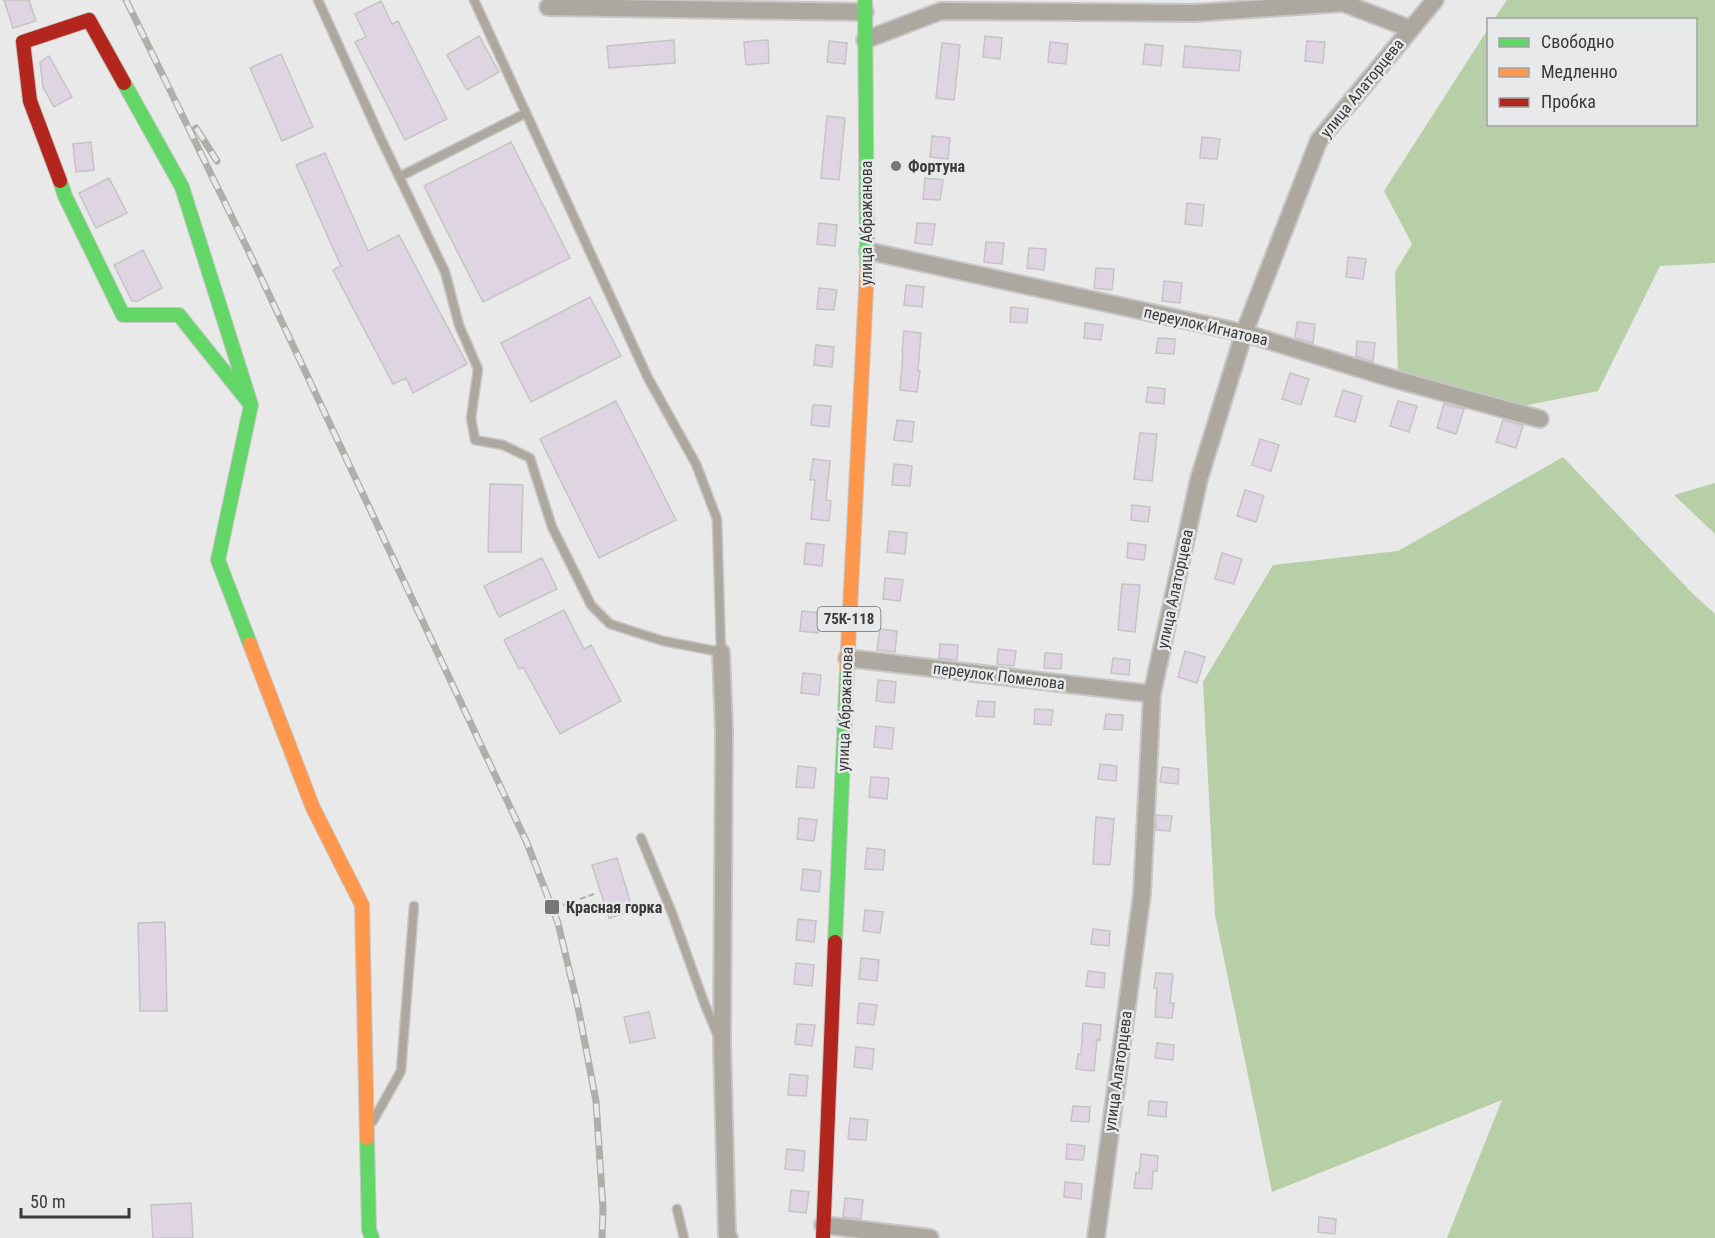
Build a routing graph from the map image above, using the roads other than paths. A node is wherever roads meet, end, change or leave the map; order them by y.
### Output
1 (318, 0) edge
2 (474, 0) edge
3 (1435, 0) edge
4 (865, 6) edge
5 (548, 7) dead end
6 (1411, 29) junction
7 (865, 40) junction
8 (526, 113) junction
9 (399, 177) junction
10 (868, 251) junction
11 (1244, 333) junction
12 (251, 405) junction
13 (1540, 418) dead end
14 (721, 651) junction
15 (847, 658) junction
16 (1152, 694) junction
17 (641, 838) dead end
18 (414, 906) dead end
19 (722, 1045) junction
20 (367, 1132) junction
21 (677, 1209) dead end
22 (823, 1231) edge
23 (372, 1238) edge
24 (684, 1238) edge
25 (729, 1238) edge
26 (930, 1238) edge
27 (1096, 1238) edge

1 - 9 lane
2 - 8 lane
3 - 6 street, улица Алаторцева
4 - 5 street
4 - 7 street, улица Абражанова / 75К-118
6 - 7 street
6 - 11 street, улица Алаторцева
7 - 10 street, улица Абражанова / 75К-118
8 - 9 lane
8 - 14 lane
9 - 14 lane
10 - 11 street, переулок Игнатова
10 - 15 street, улица Абражанова / 75К-118
11 - 13 street, переулок Игнатова
11 - 16 street, улица Алаторцева
12 - 12 street
12 - 20 street
14 - 19 street
15 - 16 street, переулок Помелова
15 - 22 street, улица Абражанова / 75К-118
16 - 27 street, улица Алаторцева
17 - 19 lane
18 - 20 lane
19 - 25 street
20 - 23 street
21 - 24 lane
22 - 26 street

